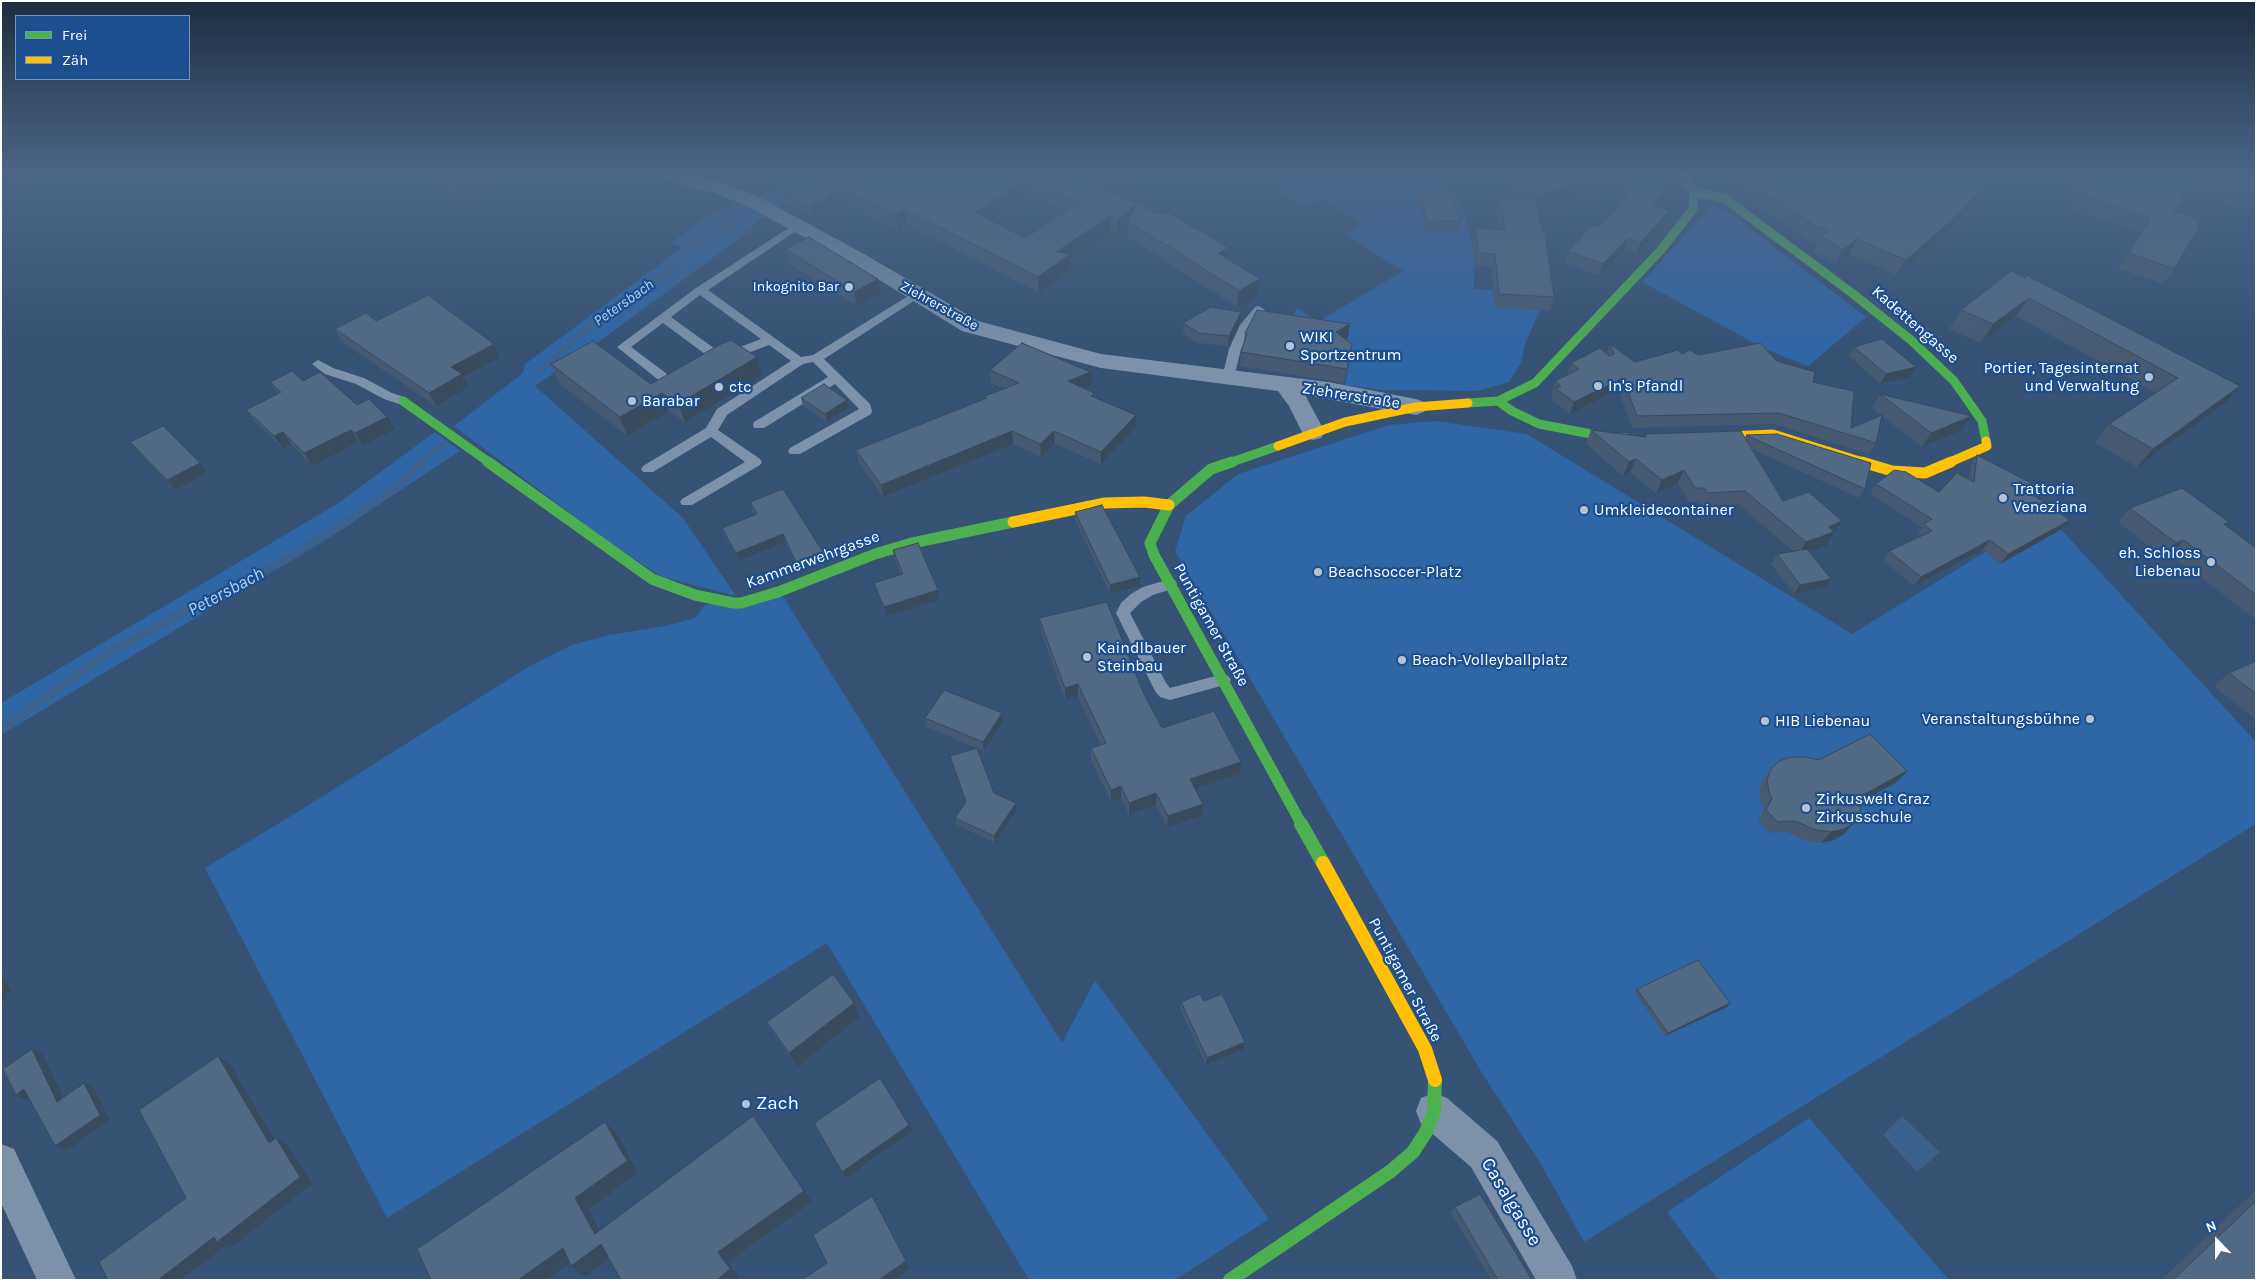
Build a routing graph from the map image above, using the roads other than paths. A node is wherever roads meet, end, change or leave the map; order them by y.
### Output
1 (783, 235) edge
2 (815, 235) edge
3 (1671, 235) edge
4 (1774, 235) edge
5 (700, 290) junction
6 (917, 296) junction
7 (1260, 310) edge
8 (663, 317) junction
9 (771, 340) junction
10 (816, 358) junction
11 (720, 359) junction
12 (799, 361) junction
13 (318, 364) dead end
14 (705, 368) edge
15 (690, 377) edge
16 (834, 378) junction
17 (1228, 378) junction
18 (1286, 386) junction
19 (403, 401) joint
20 (1498, 401) junction
21 (1416, 406) junction
22 (759, 425) dead end
23 (710, 431) junction
24 (1313, 432) junction
25 (1697, 437) edge
26 (1640, 438) edge
27 (795, 452) dead end
28 (648, 469) dead end
29 (687, 502) dead end
30 (1169, 505) junction
31 (1170, 584) junction
32 (1222, 680) junction
33 (1434, 1111) junction
34 (1, 1162) edge
35 (57, 1280) edge
36 (1230, 1280) edge
37 (1558, 1280) edge

1 - 5 lane
2 - 6 street, Ziehrerstraße
3 - 20 street, Puntigamer Straße
4 - 25 street, Kadettengasse
5 - 8 lane
5 - 9 lane
6 - 10 lane
6 - 17 street, Ziehrerstraße
7 - 17 lane
8 - 11 lane
8 - 15 lane
9 - 11 lane
9 - 12 lane
10 - 12 lane
10 - 16 lane
11 - 14 lane
12 - 23 lane
13 - 19 lane
16 - 22 lane
16 - 27 lane
17 - 18 street, Ziehrerstraße
18 - 21 street, Ziehrerstraße
18 - 24 street, Ziehrerstraße
19 - 30 street, Kammerwehrgasse
20 - 21 street, Puntigamer Straße
20 - 26 street
21 - 24 street, Puntigamer Straße
23 - 28 lane
23 - 29 lane
24 - 30 street, Puntigamer Straße
30 - 31 street, Puntigamer Straße
31 - 32 street, Puntigamer Straße
31 - 32 lane
32 - 33 street, Puntigamer Straße
33 - 36 street, Puntigamer Straße
33 - 37 street, Casalgasse
34 - 35 street

